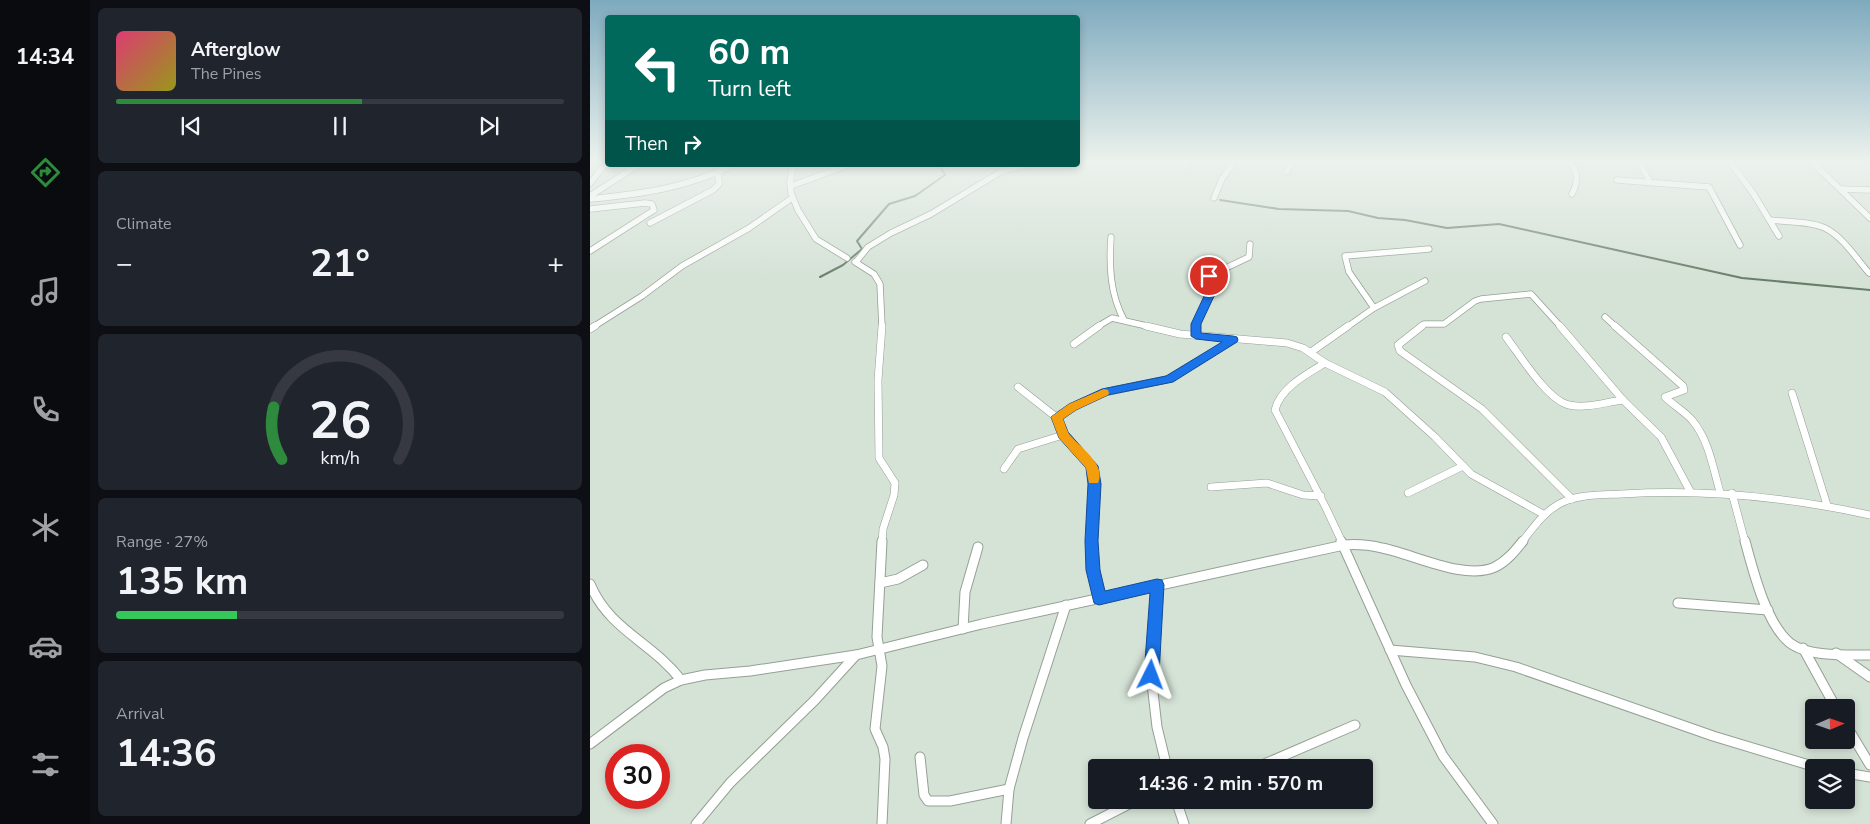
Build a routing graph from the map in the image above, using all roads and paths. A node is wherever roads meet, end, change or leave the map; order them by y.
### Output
1 (691, 200) edge
2 (788, 200) edge
3 (793, 200) edge
4 (953, 200) edge
5 (1715, 200) edge
6 (1757, 200) edge
7 (1852, 200) edge
8 (590, 209) edge
9 (1870, 218) edge
10 (1770, 220) junction
11 (650, 223) dead end
12 (1779, 236) dead end
13 (1111, 237) dead end
14 (1250, 244) dead end
15 (1740, 245) dead end
16 (1429, 249) dead end
17 (590, 251) edge
18 (847, 258) dead end
19 (1869, 273) dead end
20 (1425, 281) dead end
21 (1374, 308) junction
22 (1605, 317) dead end
23 (1124, 320) junction
24 (592, 326) edge
25 (1196, 336) junction
26 (1506, 337) dead end
27 (1233, 340) junction
28 (1074, 344) dead end
29 (1310, 352) junction
30 (1325, 363) junction
31 (1018, 387) dead end
32 (1792, 393) dead end
33 (1623, 400) junction
34 (1056, 417) junction
35 (1063, 435) junction
36 (1463, 466) junction
37 (1004, 470) dead end
38 (1211, 486) dead end
39 (1690, 491) junction
40 (1720, 492) junction
41 (1732, 493) junction
42 (1408, 494) dead end
43 (1321, 496) junction
44 (1572, 499) junction
45 (1826, 505) junction
46 (1543, 514) junction
47 (1870, 515) edge
48 (1344, 545) junction
49 (978, 547) dead end
50 (923, 565) dead end
51 (880, 583) junction
52 (590, 584) edge
53 (1157, 585) junction
54 (1099, 598) junction
55 (1678, 603) dead end
56 (1066, 605) junction
57 (1768, 610) junction
58 (963, 629) junction
59 (1803, 648) junction
60 (880, 649) junction
61 (1390, 650) junction
62 (1835, 653) junction
63 (856, 655) junction
64 (1870, 655) edge
65 (1870, 678) edge
66 (681, 680) junction
67 (1831, 699) edge
68 (1355, 725) dead end
69 (1855, 741) edge
70 (590, 744) edge
71 (920, 758) dead end
72 (1165, 759) edge
73 (1276, 759) edge
74 (1805, 764) edge
75 (1870, 765) edge
76 (1855, 775) edge
77 (1870, 777) edge
78 (1009, 789) junction
79 (1119, 809) edge
80 (1179, 809) edge
81 (696, 824) edge
82 (882, 824) edge
83 (1006, 824) edge
84 (1090, 824) edge
85 (1184, 824) edge
86 (1493, 824) edge

1 - 11 street
2 - 24 street
3 - 18 street
4 - 51 street
5 - 15 street
6 - 10 street
7 - 9 street
8 - 17 street
10 - 12 street
10 - 19 street
13 - 23 street
14 - 25 street
16 - 21 street
20 - 21 street
21 - 29 street
22 - 40 street
23 - 25 street
23 - 28 street
25 - 27 street
26 - 33 street
27 - 29 street
27 - 34 street
29 - 30 street
30 - 36 street
30 - 43 street
31 - 34 street
32 - 45 street
33 - 39 street
33 - 44 street
34 - 35 street
35 - 37 street
35 - 54 street
36 - 42 street
36 - 46 street
38 - 43 street
39 - 40 street
39 - 44 street
40 - 41 street
41 - 45 street
41 - 57 street
43 - 48 street
44 - 46 street
45 - 47 street
46 - 48 street
48 - 53 street
48 - 61 street
49 - 58 street
50 - 51 street
51 - 60 street
52 - 66 street
53 - 54 street
53 - 72 street
54 - 56 street
55 - 57 street
56 - 58 street
56 - 78 street
57 - 59 street
58 - 60 street
59 - 62 street
59 - 67 street
60 - 63 street
60 - 82 street
61 - 74 street
61 - 86 street
62 - 64 street
62 - 65 street
63 - 66 street
63 - 81 street
66 - 70 street
68 - 73 street
69 - 75 street
71 - 78 street
76 - 77 street
78 - 83 street
79 - 84 street
80 - 85 street

